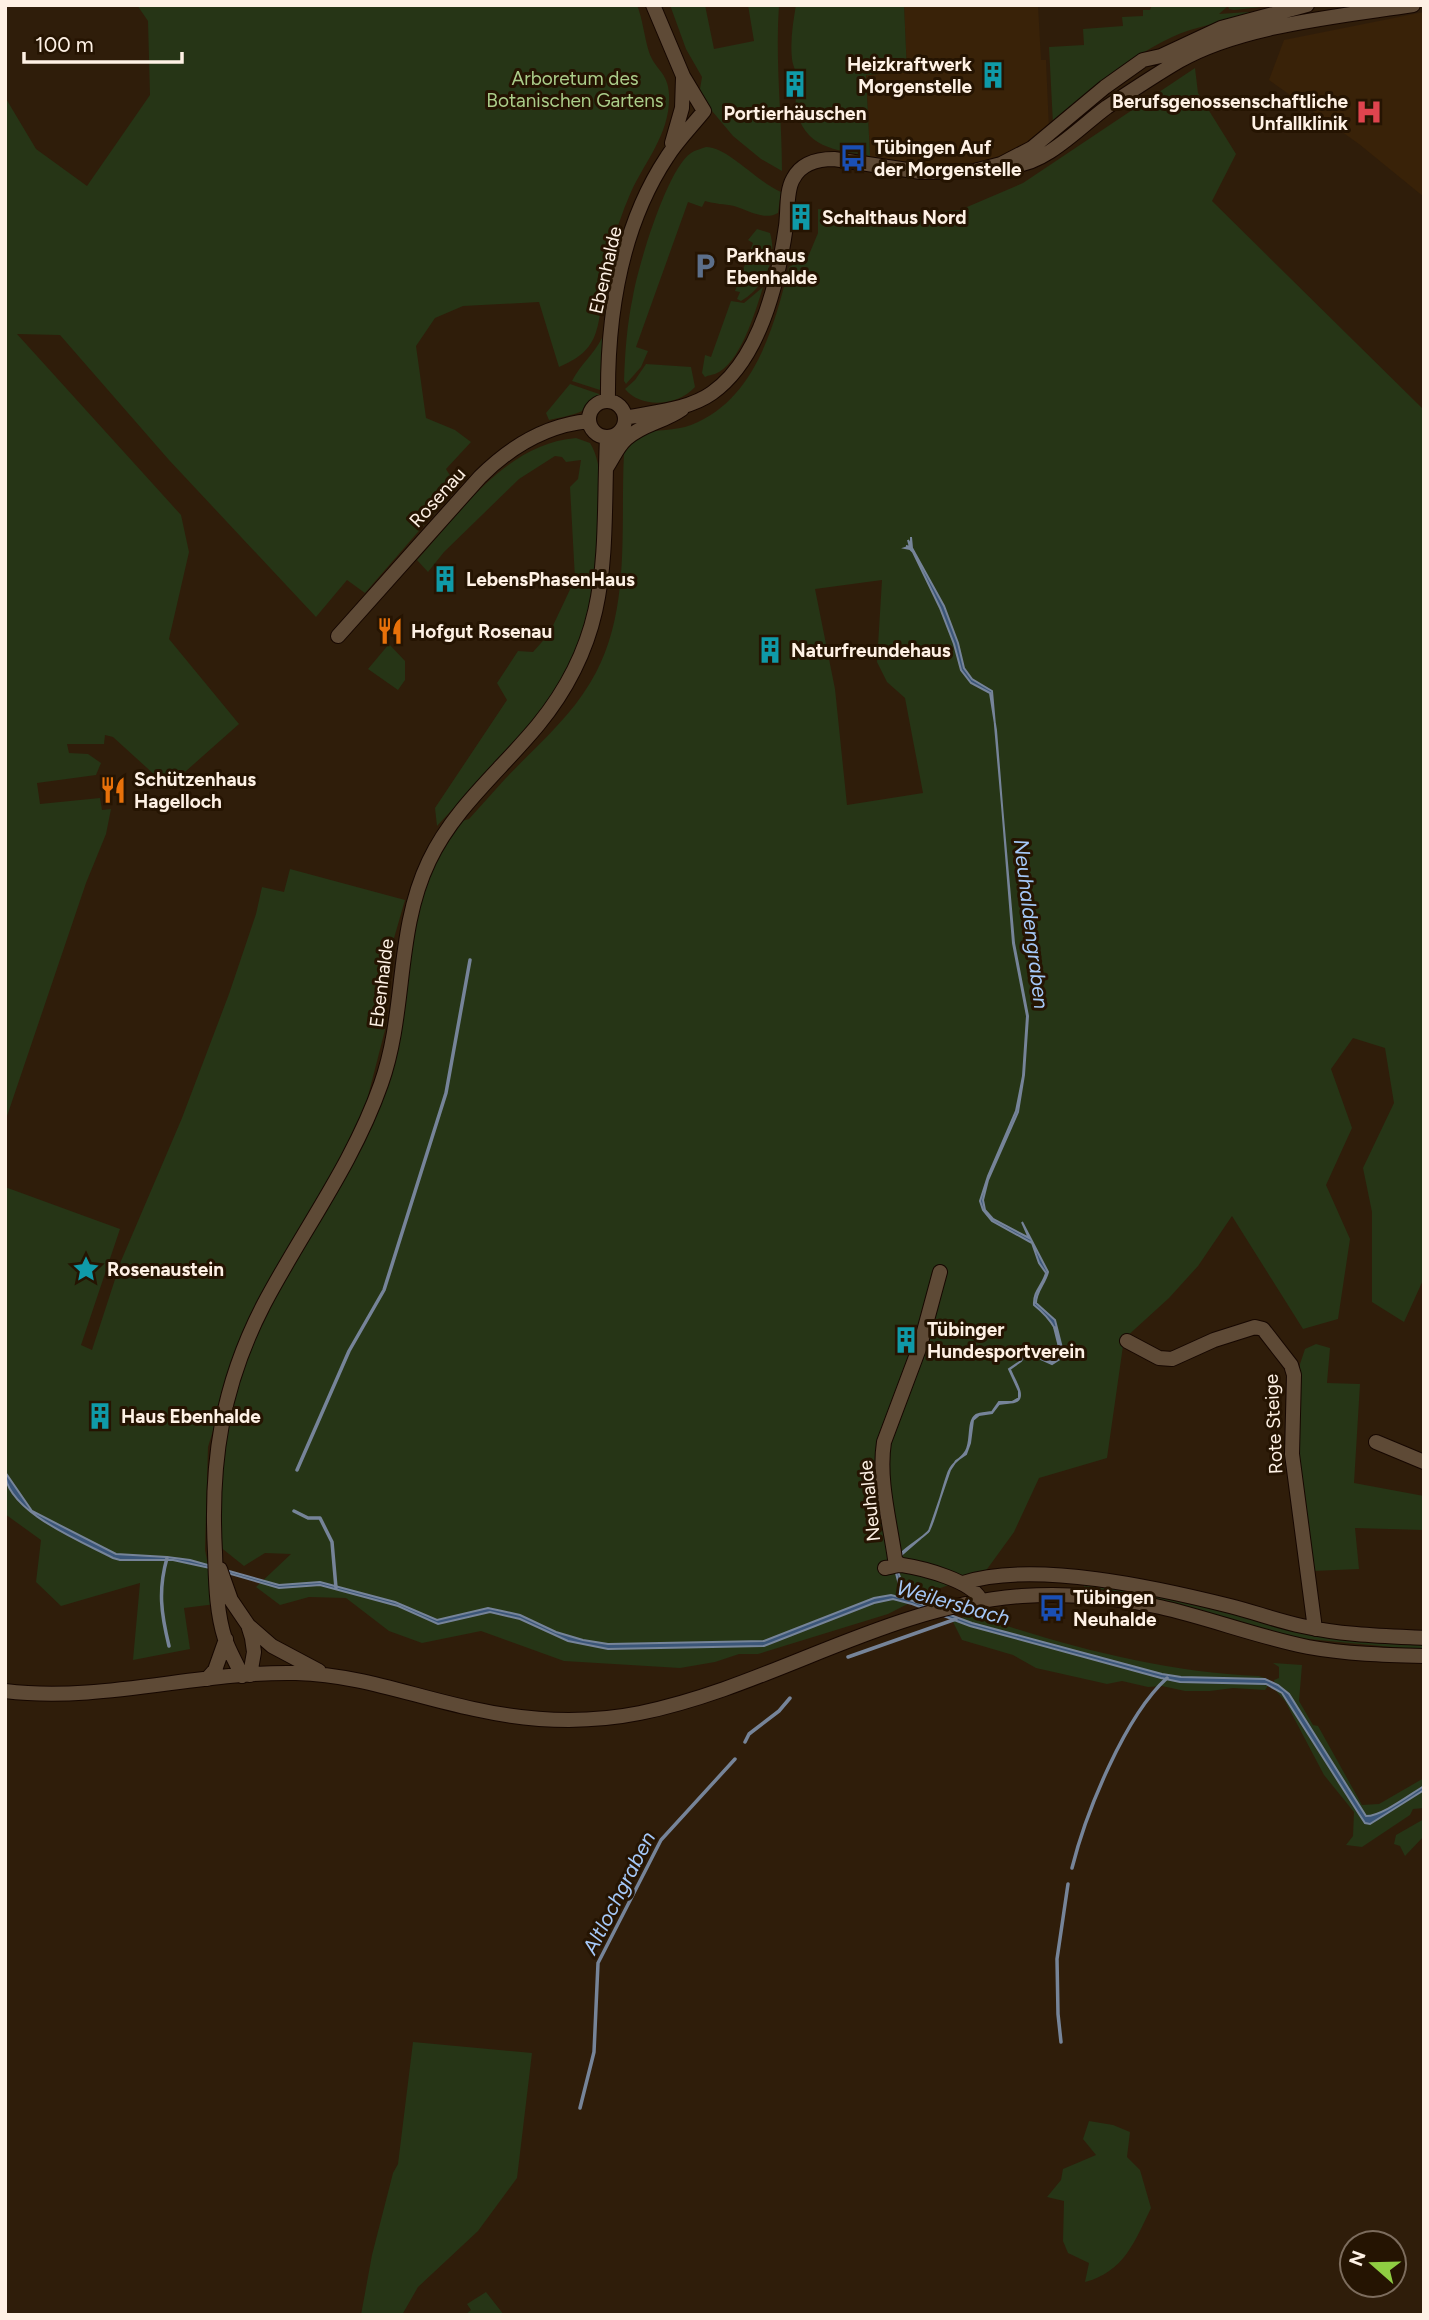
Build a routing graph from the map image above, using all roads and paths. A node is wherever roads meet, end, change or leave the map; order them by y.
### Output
1 (653, 5) edge
2 (1307, 5) edge
3 (1413, 5) edge
4 (683, 76) junction
5 (668, 155) junction
6 (1001, 164) junction
7 (608, 401) junction
8 (689, 405) junction
9 (625, 418) junction
10 (589, 421) junction
11 (607, 437) junction
12 (606, 468) junction
13 (338, 636) dead end
14 (940, 1272) dead end
15 (1127, 1341) dead end
16 (1376, 1442) dead end
17 (1424, 1462) edge
18 (215, 1551) junction
19 (963, 1583) junction
20 (977, 1601) junction
21 (248, 1625) junction
22 (1315, 1629) junction
23 (1424, 1638) edge
24 (226, 1639) junction
25 (1424, 1656) edge
26 (246, 1675) junction
27 (330, 1675) junction
28 (207, 1679) junction
29 (5, 1691) edge

1 - 4 street
2 - 6 street
3 - 6 street
4 - 5 street, Ebenhalde
4 - 5 street, Ebenhalde
5 - 7 street, Ebenhalde
6 - 8 street
7 - 9 street
7 - 10 street
8 - 9 street
8 - 12 street
9 - 11 street
10 - 11 street
10 - 13 street, Rosenau
11 - 12 street, Ebenhalde
12 - 18 street, Ebenhalde
14 - 19 street, Neuhalde
15 - 22 street, Rote Steige
16 - 17 street
18 - 21 street, Ebenhalde
18 - 24 street, Ebenhalde
19 - 20 street, Neuhalde
19 - 22 street
20 - 25 street
20 - 27 street
21 - 26 street, Ebenhalde
21 - 27 street
22 - 23 street
24 - 26 street, Ebenhalde
24 - 28 street
26 - 27 street
26 - 28 street
28 - 29 street

